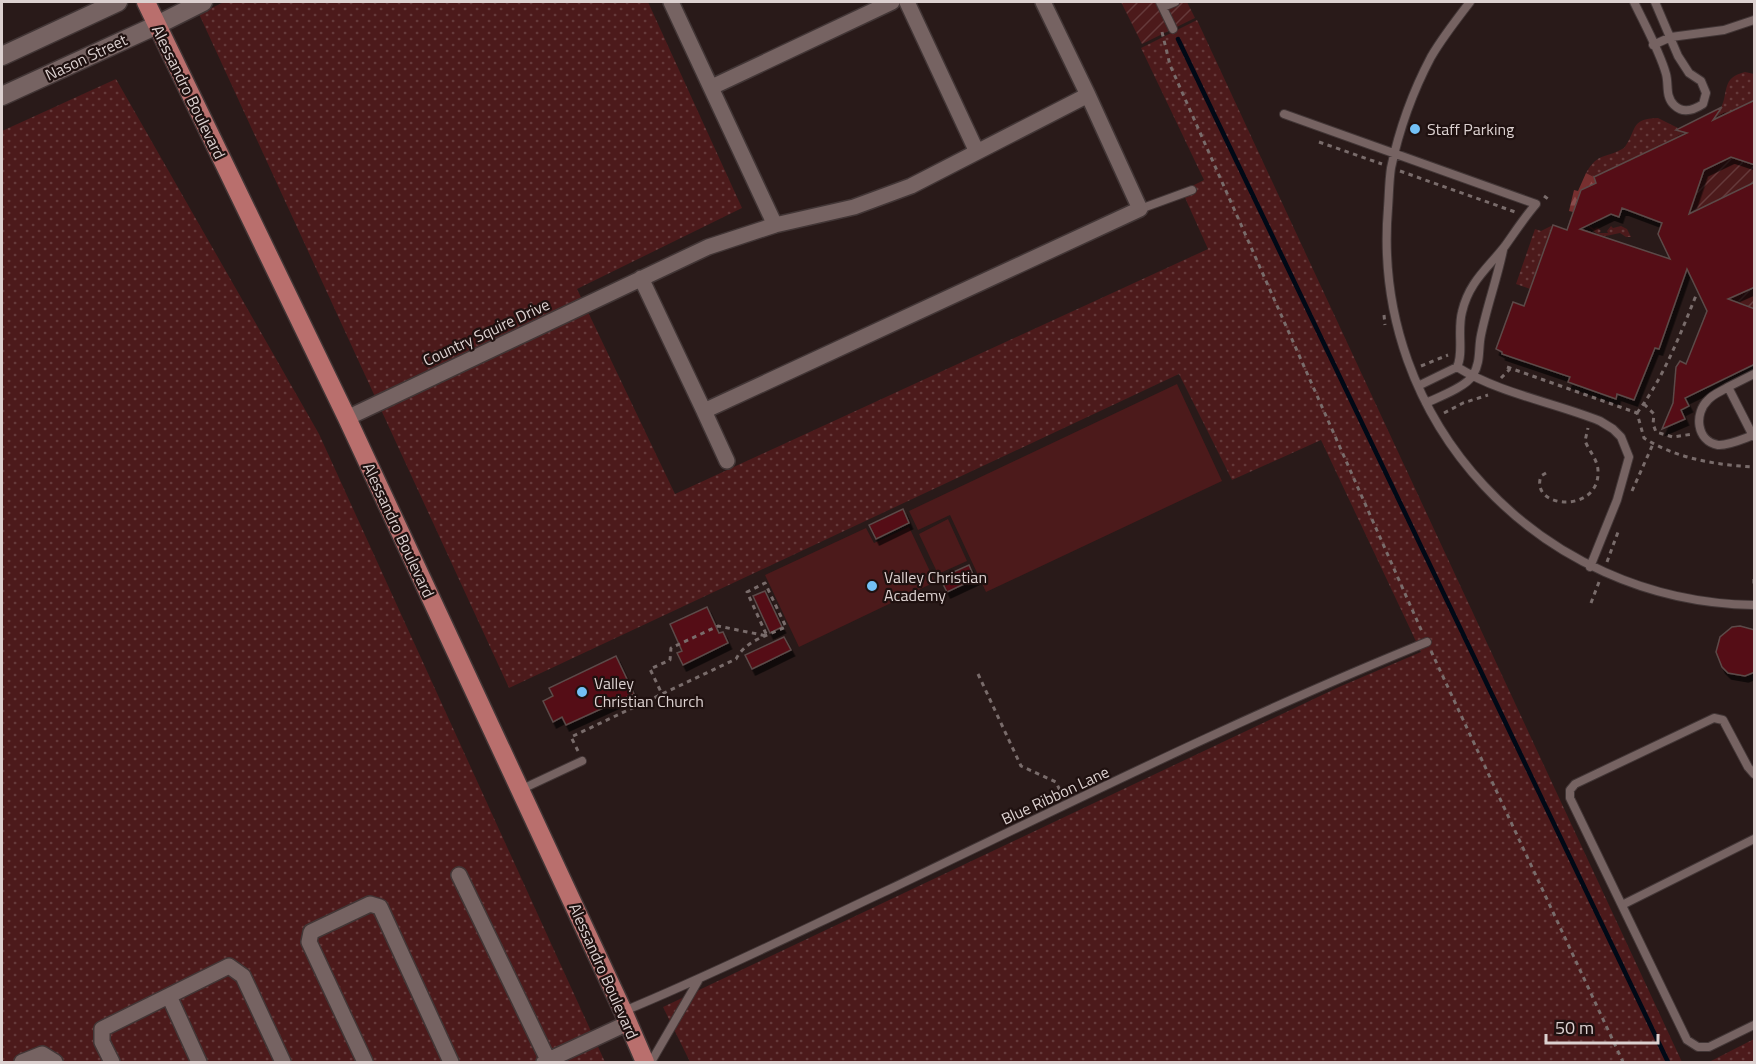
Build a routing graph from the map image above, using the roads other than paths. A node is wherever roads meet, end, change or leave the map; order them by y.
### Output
1 (118, 2) edge
2 (146, 2) edge
3 (203, 2) edge
4 (670, 2) edge
5 (892, 2) edge
6 (907, 2) edge
7 (1043, 2) edge
8 (1174, 2) edge
9 (1470, 2) edge
10 (1634, 2) edge
11 (1655, 2) edge
12 (1161, 4) edge
13 (1755, 20) edge
14 (157, 25) junction
15 (1173, 29) dead end
16 (1671, 37) junction
17 (1653, 45) junction
18 (2, 56) edge
19 (712, 87) junction
20 (1088, 95) junction
21 (2, 96) edge
22 (1284, 114) dead end
23 (977, 152) junction
24 (1395, 154) junction
25 (1192, 190) dead end
26 (1140, 209) junction
27 (775, 225) junction
28 (1503, 248) junction
29 (641, 278) junction
30 (1457, 367) junction
31 (1755, 374) edge
32 (1473, 377) junction
33 (1418, 386) junction
34 (1728, 387) junction
35 (1426, 403) junction
36 (704, 411) junction
37 (347, 418) junction
38 (1754, 435) edge
39 (727, 461) dead end
40 (1590, 567) junction
41 (1755, 604) edge
42 (1427, 642) road end
43 (582, 760) road end
44 (1755, 774) edge
45 (520, 790) junction
46 (1755, 839) edge
47 (459, 875) dead end
48 (1622, 905) junction
49 (699, 980) junction
50 (169, 996) junction
51 (626, 1017) junction
52 (1755, 1025) edge
53 (22, 1062) edge
54 (55, 1062) edge
55 (112, 1062) edge
56 (199, 1062) edge
57 (283, 1062) edge
58 (365, 1062) edge
59 (451, 1062) edge
60 (547, 1062) edge
61 (645, 1062) edge
62 (651, 1062) edge

1 - 18 main road
2 - 14 main road, Alessandro Boulevard
3 - 14 main road, Nason Street
4 - 19 street
5 - 19 street
6 - 23 street
7 - 20 street
8 - 12 lane
9 - 24 lane
10 - 17 lane
11 - 16 lane
12 - 15 lane
13 - 16 lane
14 - 21 main road, Nason Street
14 - 37 main road, Alessandro Boulevard
16 - 17 lane
16 - 17 lane
19 - 27 street
20 - 23 street, Country Squire Drive
20 - 26 street
22 - 24 lane
23 - 27 street, Country Squire Drive
24 - 28 lane
24 - 33 lane
25 - 26 lane
26 - 36 street
27 - 29 street, Country Squire Drive
28 - 30 lane
28 - 32 lane
29 - 36 street
29 - 37 street, Country Squire Drive
30 - 32 lane
30 - 33 lane
31 - 34 lane
32 - 35 lane
32 - 40 lane
33 - 35 lane
34 - 38 lane
34 - 38 lane
35 - 40 lane
36 - 39 street
37 - 45 main road, Alessandro Boulevard
40 - 41 lane
42 - 49 lane, Blue Ribbon Lane
43 - 45 lane
44 - 48 lane
45 - 51 main road, Alessandro Boulevard
46 - 48 lane
47 - 60 street
48 - 52 lane
49 - 51 lane, Blue Ribbon Lane
49 - 62 lane
50 - 55 street
50 - 56 street
50 - 57 street
51 - 60 street
51 - 61 main road, Alessandro Boulevard
53 - 54 street
58 - 59 street

